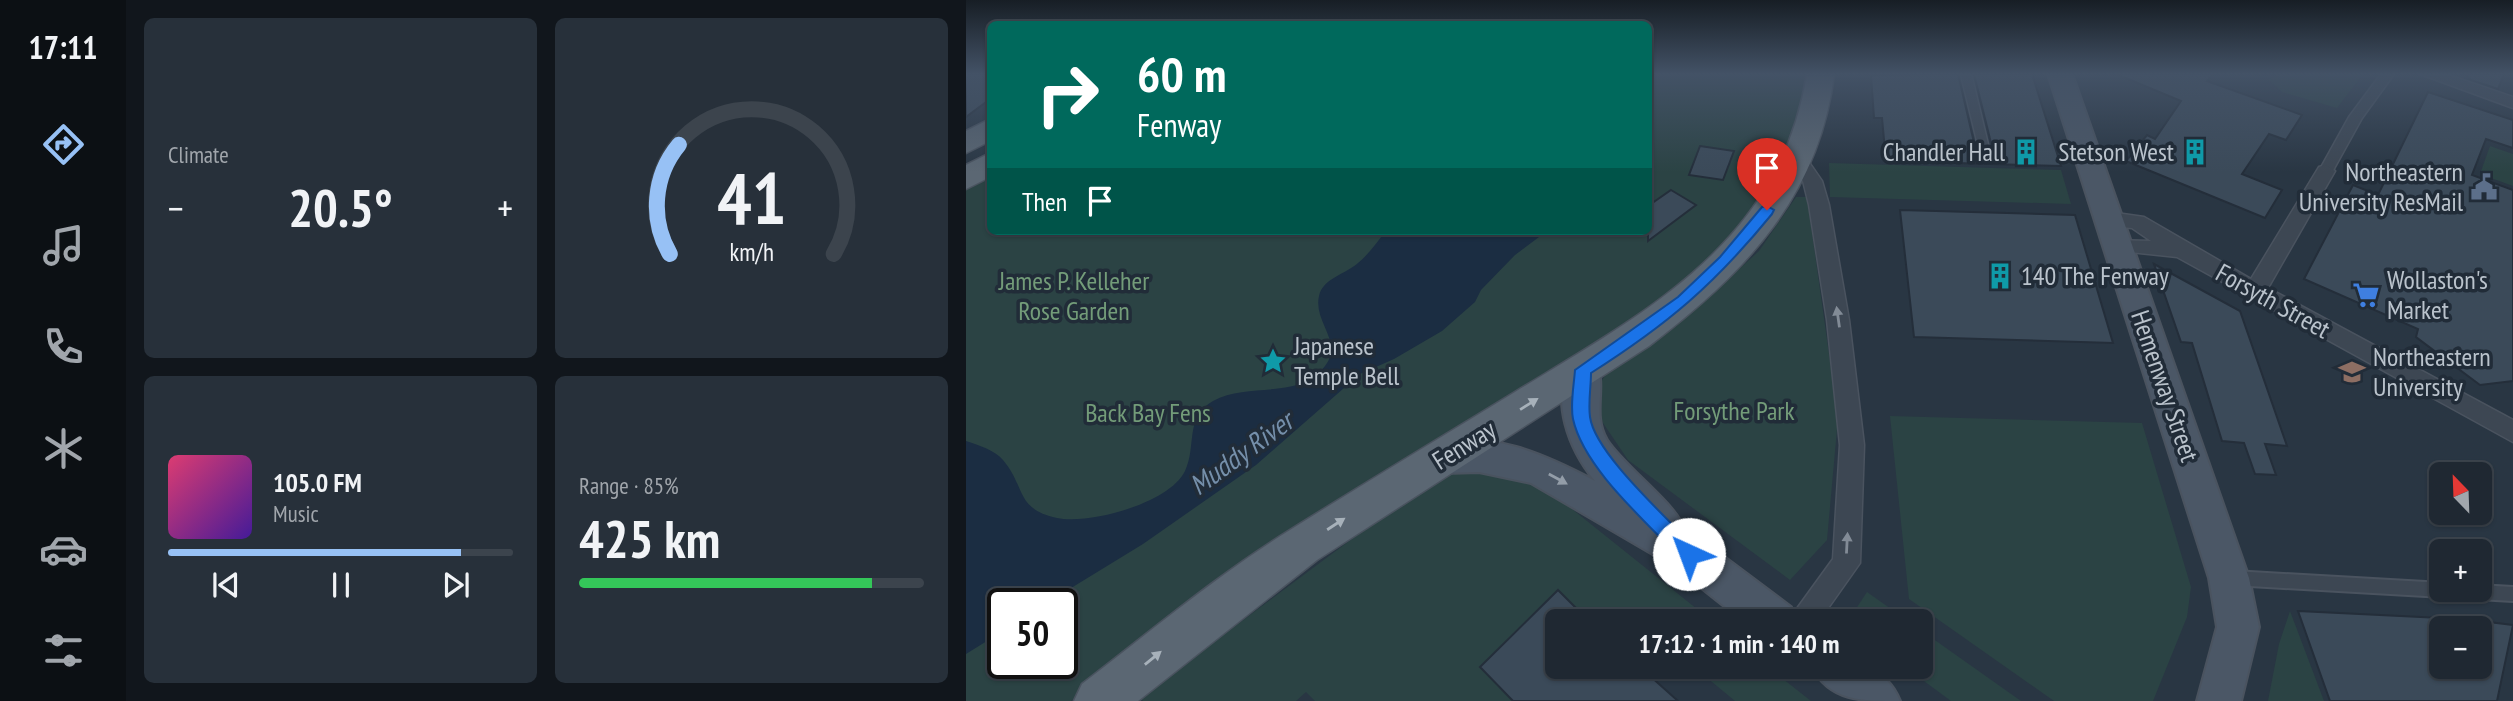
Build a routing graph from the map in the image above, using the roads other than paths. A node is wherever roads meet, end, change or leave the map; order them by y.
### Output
1 (1815, 107) edge
2 (1974, 107) edge
3 (2071, 107) edge
4 (2364, 107) edge
5 (987, 130) edge
6 (966, 144) edge
7 (1984, 149) dead end
8 (1797, 159) junction
9 (987, 165) edge
10 (2326, 171) joint
11 (966, 178) edge
12 (2113, 232) junction
13 (2255, 291) junction
14 (1583, 370) junction
15 (2513, 432) edge
16 (1444, 457) junction
17 (1689, 554) junction
18 (2229, 578) junction
19 (2513, 594) edge
20 (1760, 609) edge
21 (1811, 609) edge
22 (1850, 679) edge
23 (1099, 701) edge
24 (1878, 701) edge
25 (2219, 701) edge

1 - 8 main road, Fenway
2 - 7 lane
3 - 12 main road, Hemenway Street
4 - 10 street
5 - 6 main road
8 - 14 main road, Fenway
21 -> 8 street
9 - 11 main road
10 - 13 street
12 - 13 street, Forsyth Street
12 - 18 main road, Hemenway Street
13 - 15 street, Forsyth Street
16 -> 14 main road, Fenway
14 - 17 main road
16 -> 17 main road
23 -> 16 main road, Fenway
17 - 20 main road
18 - 19 lane
18 - 25 main road, Hemenway Street
22 - 24 main road

